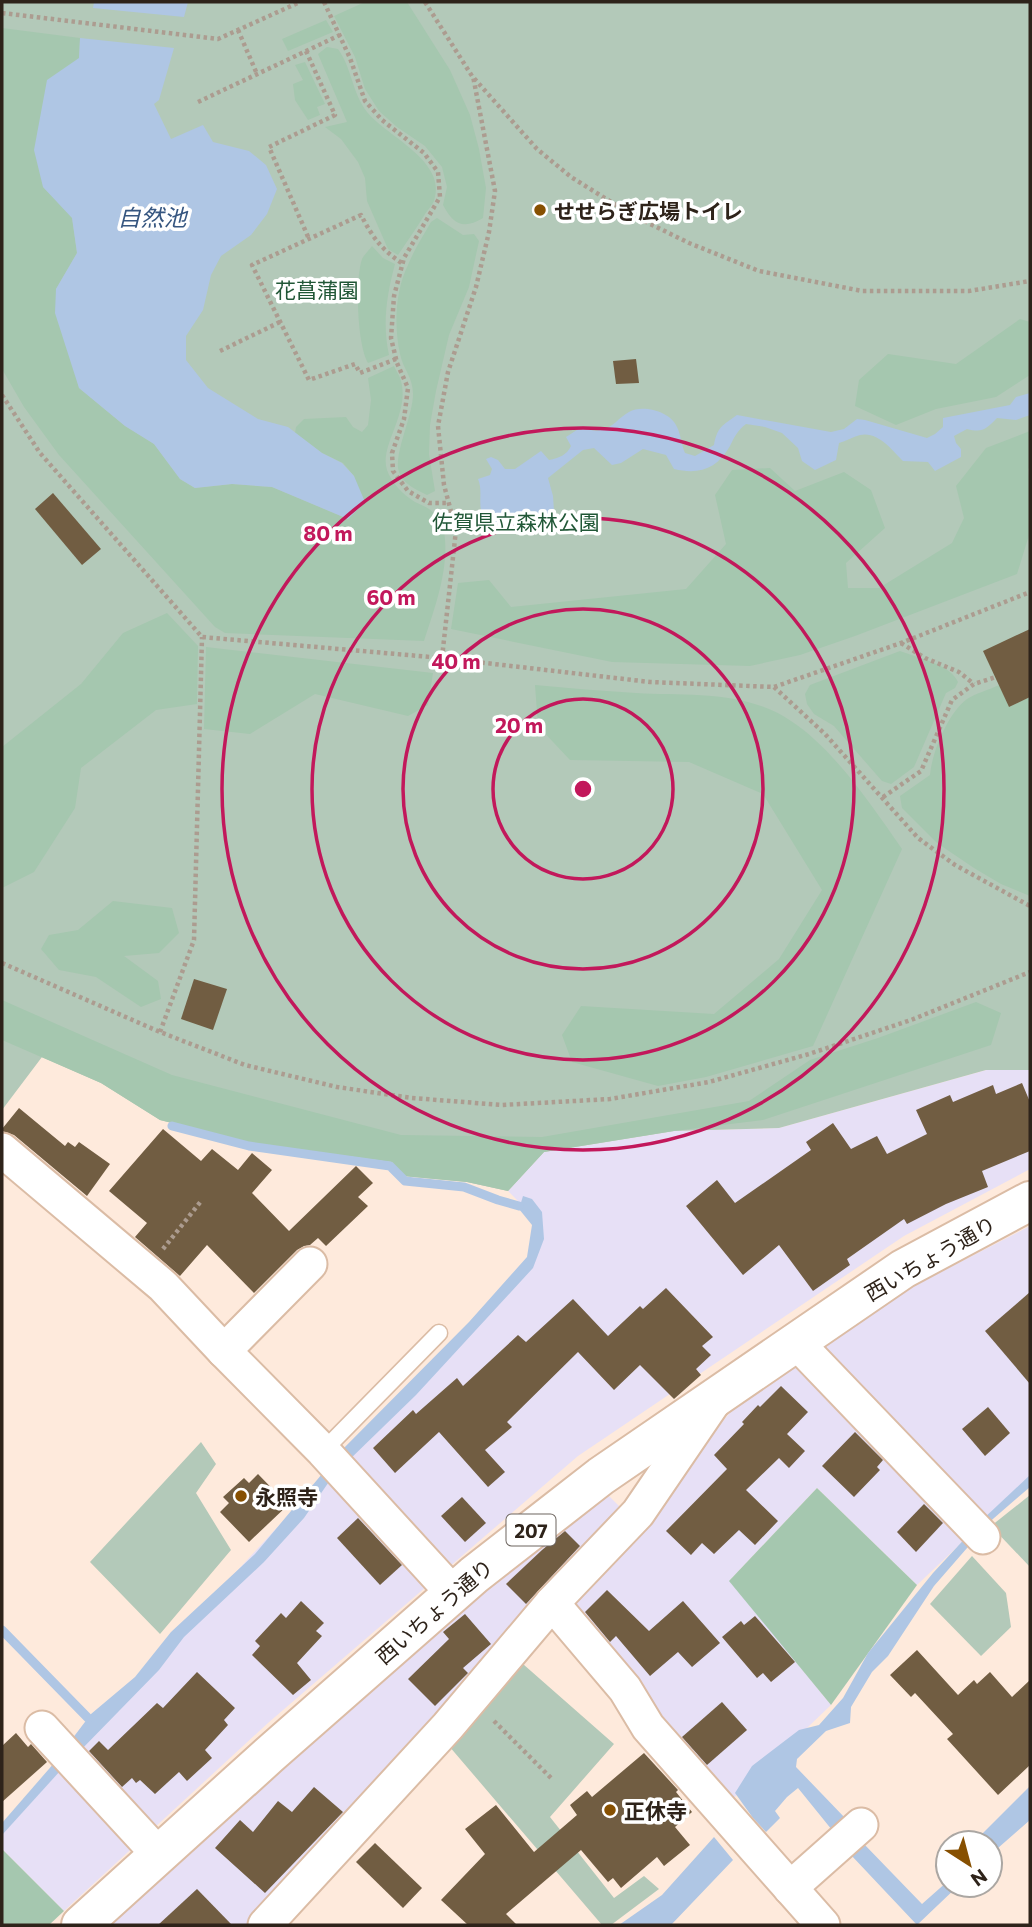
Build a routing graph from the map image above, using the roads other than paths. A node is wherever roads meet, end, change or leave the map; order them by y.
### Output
1 (2, 1150) edge
2 (1030, 1201) edge
3 (310, 1264) dead end
4 (439, 1333) dead end
5 (797, 1343) junction
6 (224, 1351) junction
7 (718, 1396) junction
8 (323, 1451) junction
9 (977, 1531) dead end
10 (453, 1593) junction
11 (552, 1603) junction
12 (42, 1728) dead end
13 (850, 1834) dead end
14 (159, 1855) junction
15 (790, 1888) junction
16 (81, 1925) edge
17 (265, 1925) edge
18 (823, 1925) edge

1 - 6 street
2 - 5 highway, 西いちょう通り / 207
3 - 6 street
4 - 8 lane
5 - 7 highway, 西いちょう通り / 207
5 - 9 street
6 - 8 street
7 - 10 highway, 西いちょう通り / 207
7 - 11 street
8 - 10 street
10 - 14 highway, 西いちょう通り / 207
11 - 15 street
11 - 17 street
12 - 14 street
13 - 15 street
14 - 16 highway, 西いちょう通り / 207
15 - 18 street

